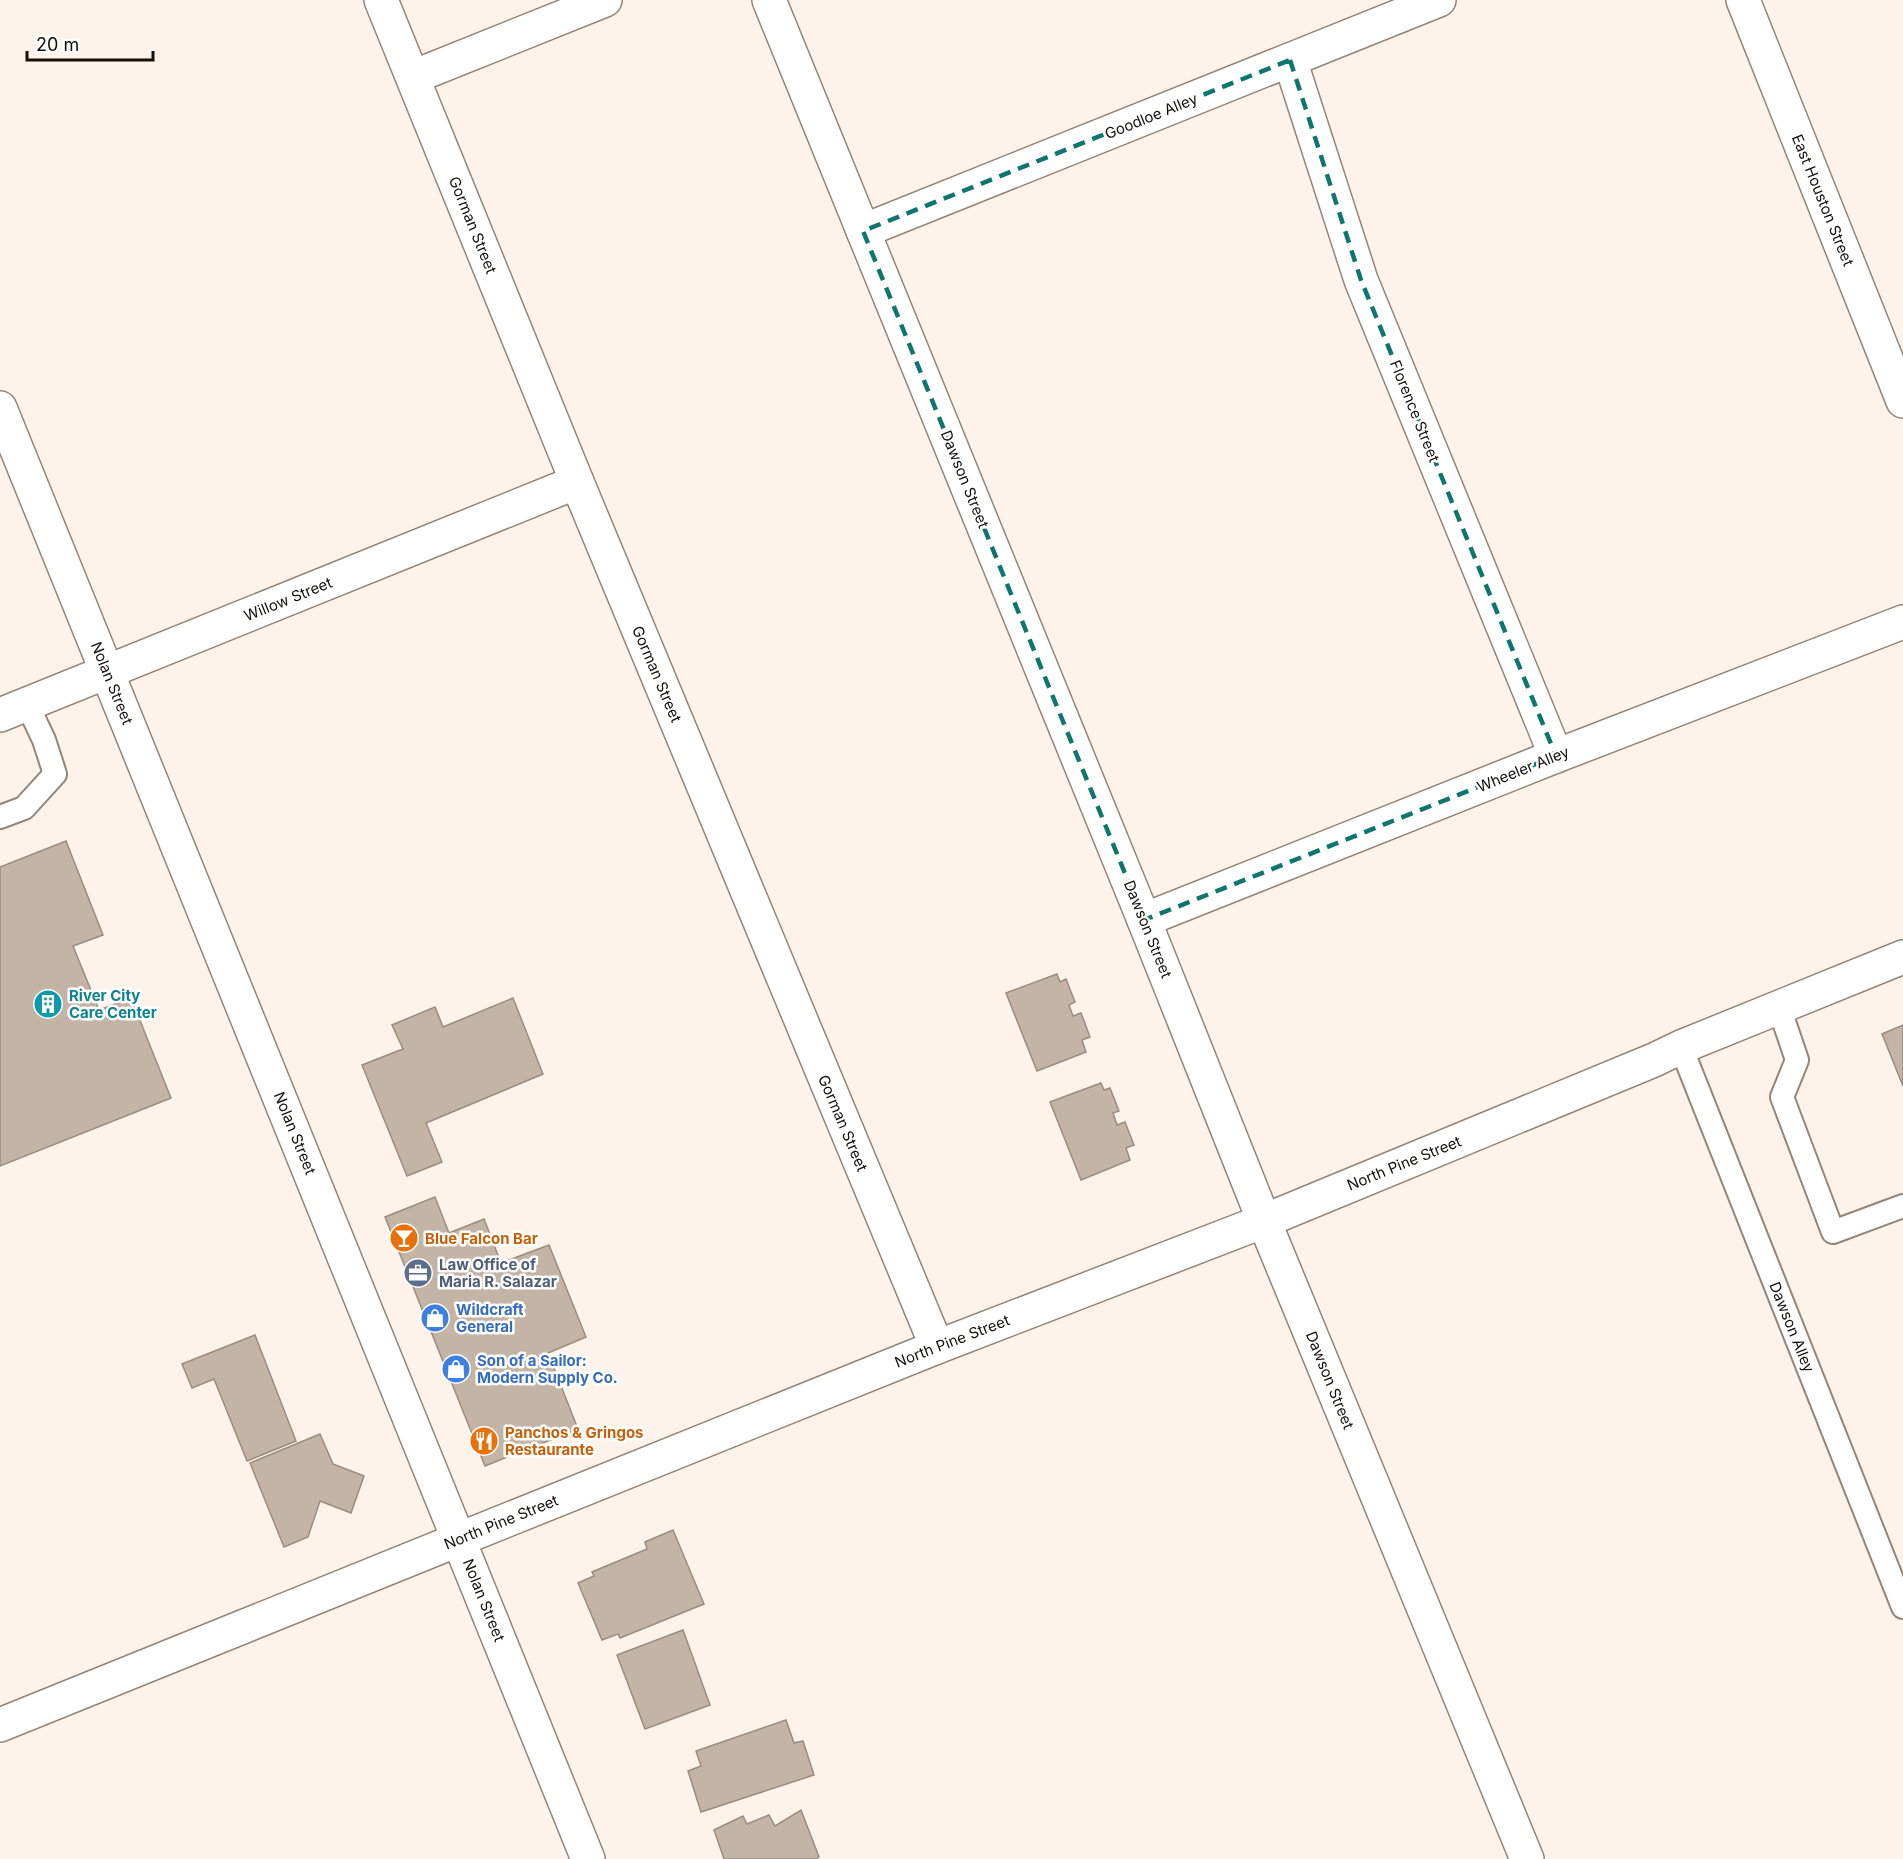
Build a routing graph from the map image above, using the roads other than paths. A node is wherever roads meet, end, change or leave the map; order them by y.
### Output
1 (381, 0) edge
2 (605, 0) edge
3 (769, 0) edge
4 (1438, 0) edge
5 (1743, 0) edge
6 (1290, 60) junction
7 (413, 76) junction
8 (863, 231) junction
9 (1903, 401) edge
10 (0, 408) edge
11 (577, 482) junction
12 (1903, 622) edge
13 (107, 672) junction
14 (13, 710) edge
15 (1556, 756) junction
16 (0, 817) edge
17 (1144, 920) junction
18 (1903, 957) edge
19 (1779, 1007) junction
20 (1681, 1047) junction
21 (1903, 1206) edge
22 (1264, 1221) junction
23 (937, 1347) junction
24 (460, 1539) junction
25 (1903, 1607) edge
26 (0, 1725) edge
27 (588, 1859) edge
28 (1527, 1859) edge

1 - 7 street, Gorman Street
2 - 7 street
3 - 8 street, Dawson Street
4 - 6 street, Goodloe Alley
5 - 9 street, East Houston Street
6 - 8 street, Goodloe Alley
6 - 15 street, Florence Street
7 - 11 street, Gorman Street
8 - 17 street, Dawson Street
10 - 13 street, Nolan Street
11 - 13 street, Willow Street
11 - 23 street, Gorman Street
12 - 15 street, Wheeler Alley
13 - 14 street, Willow Street
13 - 24 street, Nolan Street
14 - 16 lane
15 - 17 street, Wheeler Alley
17 - 22 street, Dawson Street
18 - 19 street, North Pine Street
19 - 20 street, North Pine Street
19 - 21 lane
20 - 22 street, North Pine Street
20 - 25 lane, Dawson Alley
22 - 23 street, North Pine Street
22 - 28 street, Dawson Street
23 - 24 street, North Pine Street
24 - 26 street, North Pine Street
24 - 27 street, Nolan Street

